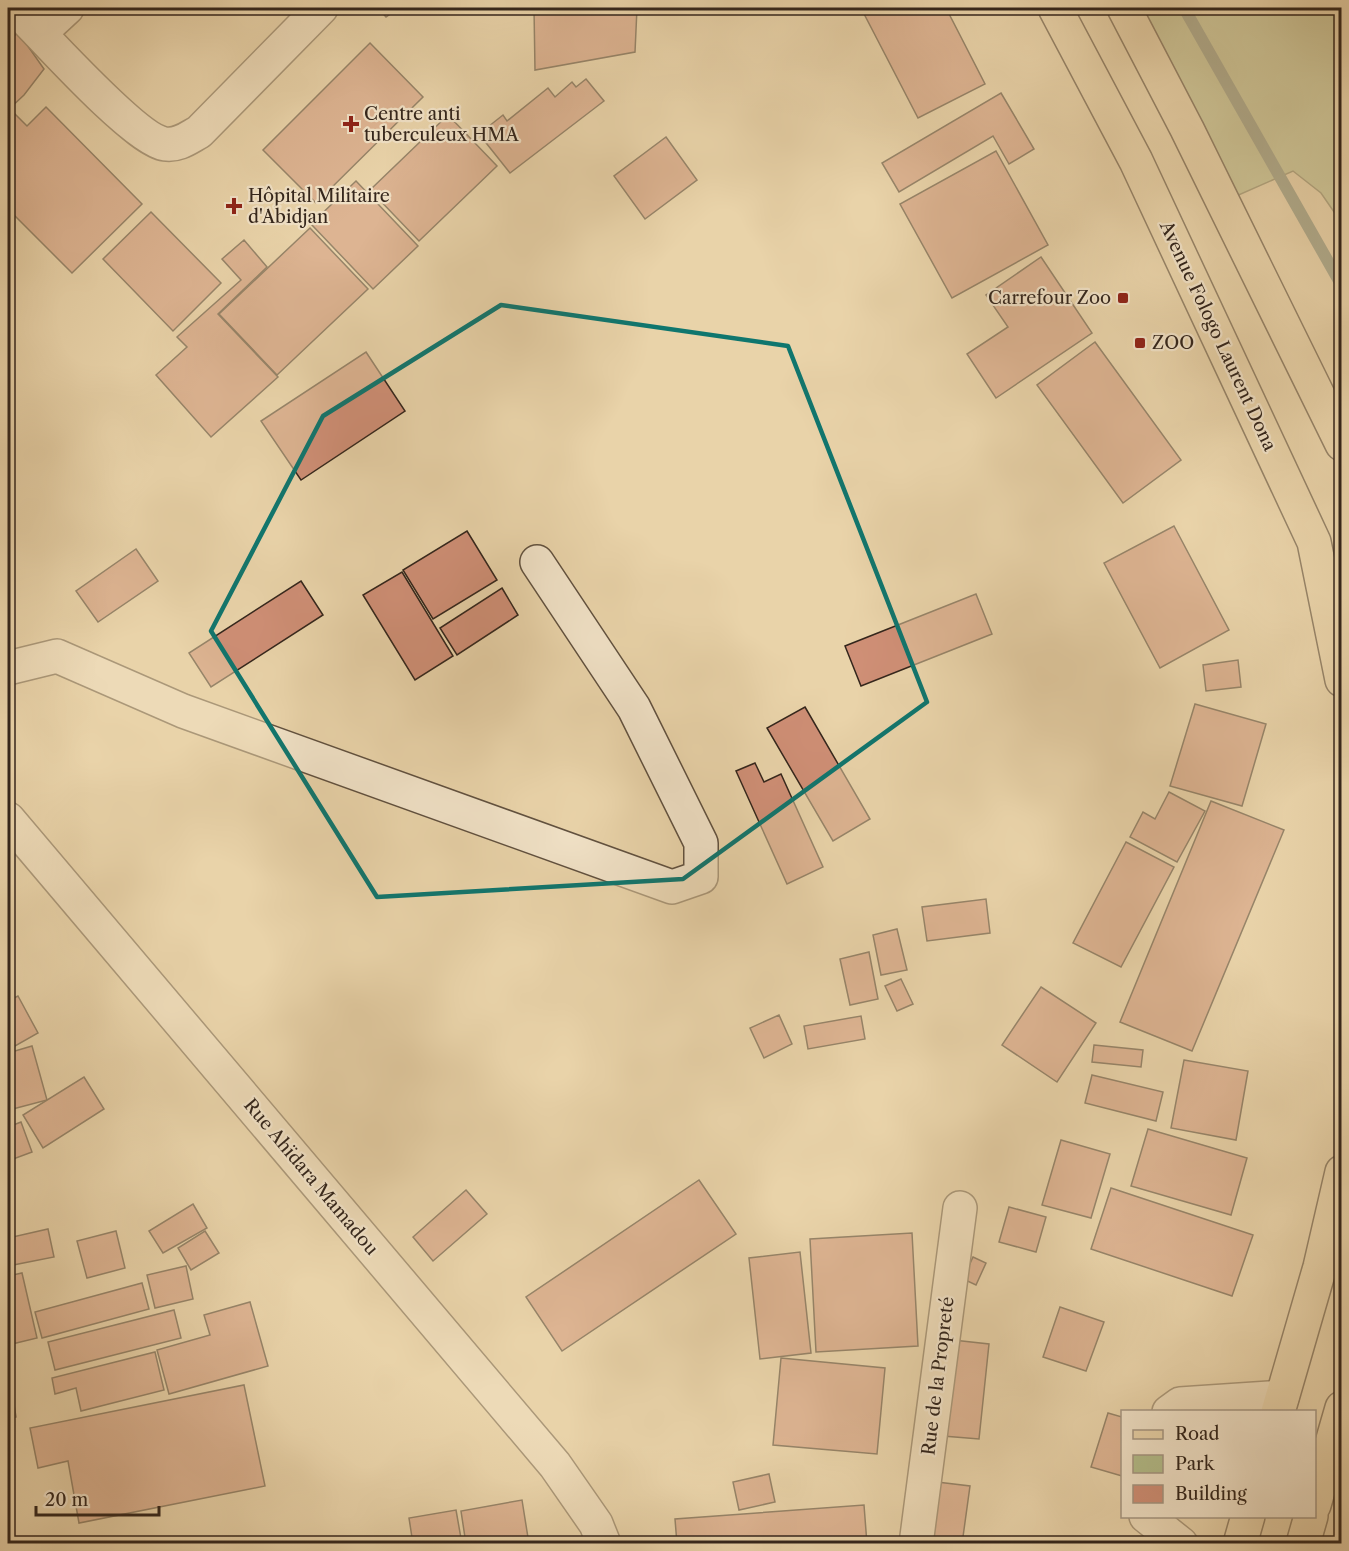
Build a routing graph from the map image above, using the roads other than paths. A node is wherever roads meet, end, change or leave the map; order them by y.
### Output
1 (15, 8) edge
2 (67, 8) edge
3 (321, 8) edge
4 (1055, 8) edge
5 (1124, 8) edge
6 (40, 33) junction
7 (1341, 444) edge
8 (1314, 542) junction
9 (537, 562) dead end
10 (1341, 583) edge
11 (8, 668) edge
12 (1341, 680) edge
13 (8, 819) edge
14 (1341, 1172) edge
15 (960, 1208) dead end
16 (1280, 1404) edge
17 (1341, 1408) edge
18 (1172, 1410) edge
19 (1316, 1498) edge
20 (1148, 1518) edge
21 (1247, 1518) edge
22 (1310, 1518) edge
23 (604, 1544) edge
24 (916, 1544) edge
25 (1181, 1544) edge
26 (1240, 1544) edge
27 (1303, 1544) edge

1 - 6 street
2 - 6 street
3 - 6 street
4 - 8 main road, Avenue Fologo Laurent Dona
5 - 7 main road
8 - 10 main road
8 - 12 main road, Avenue Fologo Laurent Dona
9 - 11 street
13 - 23 street, Rue Ahïdara Mamadou
14 - 16 main road
15 - 24 street, Rue de la Propreté
16 - 18 street
17 - 19 main road
20 - 25 street
21 - 26 main road
22 - 27 main road

